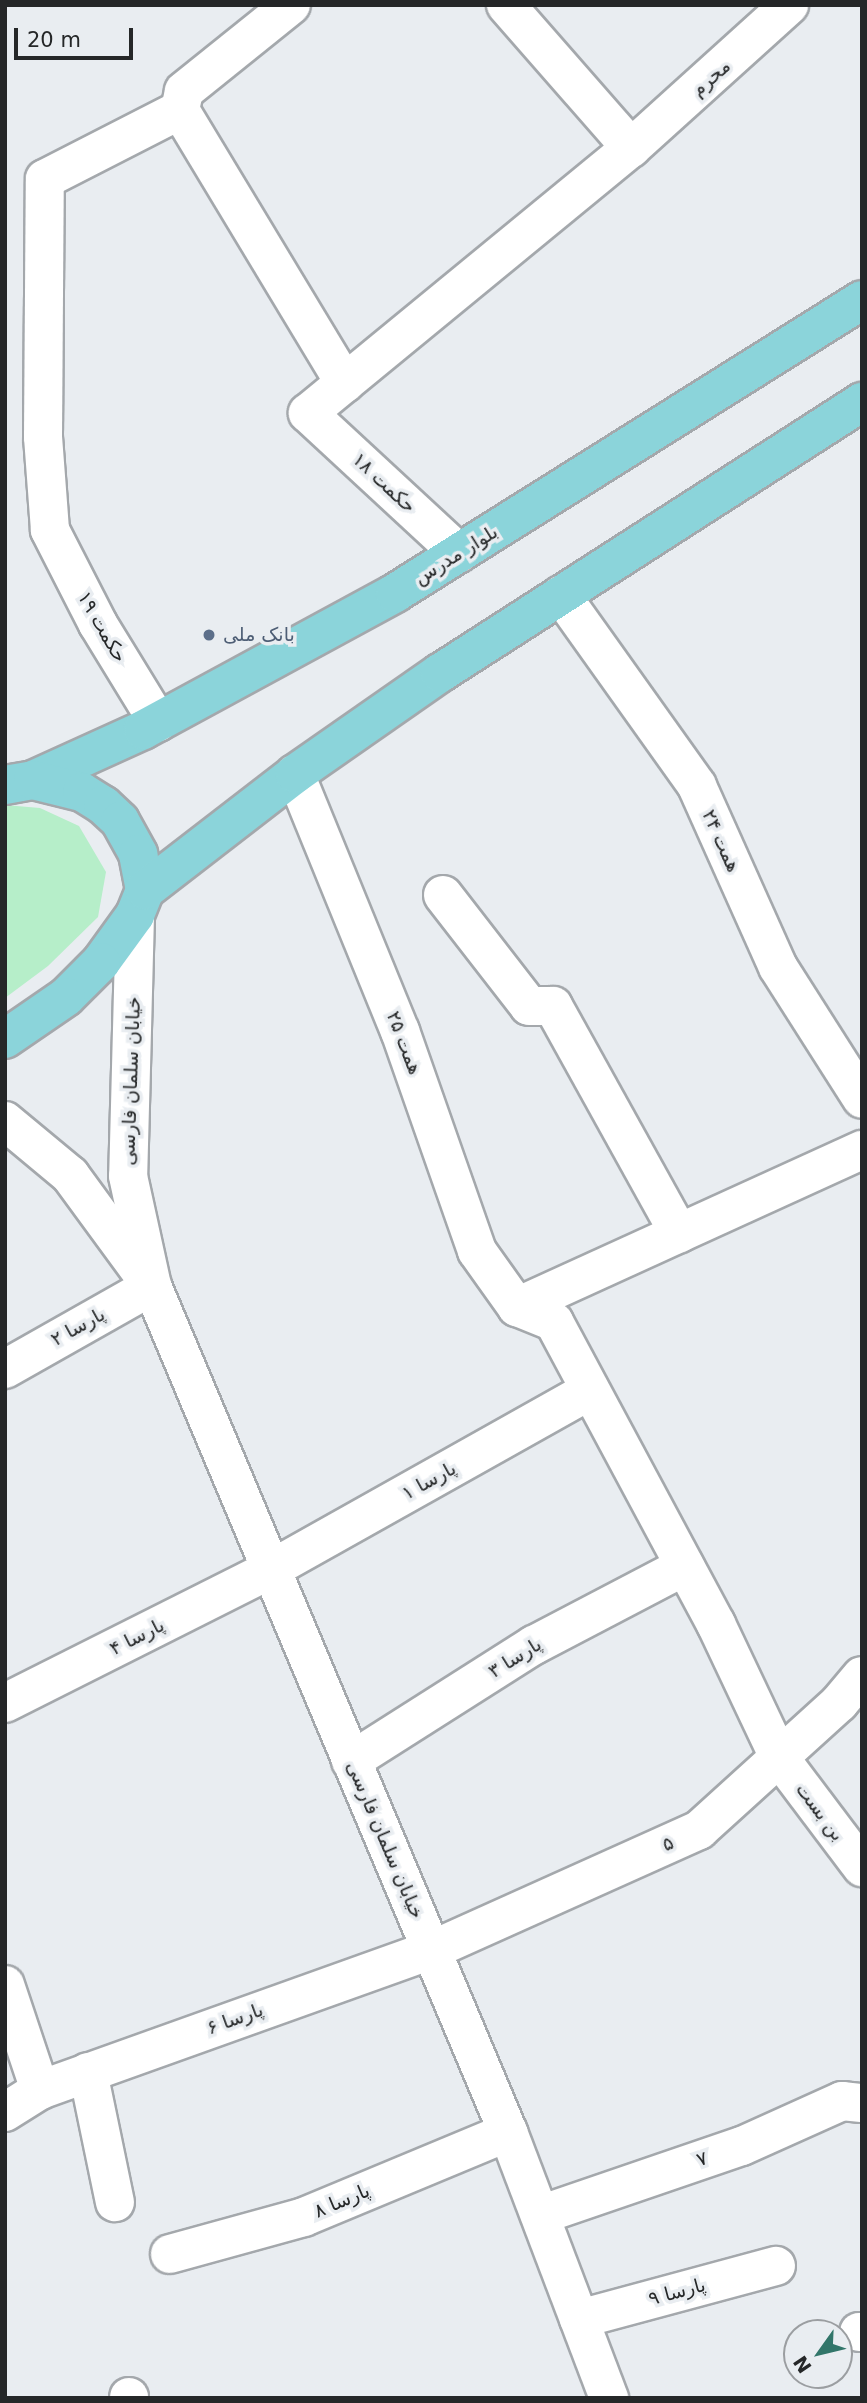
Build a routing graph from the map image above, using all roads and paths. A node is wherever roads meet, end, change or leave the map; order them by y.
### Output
1 (291, 5) edge
2 (506, 5) edge
3 (789, 5) edge
4 (180, 110) junction
5 (631, 148) junction
6 (862, 300) edge
7 (345, 383) junction
8 (862, 401) edge
9 (308, 413) joint
10 (459, 553) junction
11 (561, 595) junction
12 (158, 722) junction
13 (295, 774) junction
14 (16, 778) edge
15 (443, 895) dead end
16 (140, 902) junction
17 (5, 1039) edge
18 (861, 1098) edge
19 (5, 1121) edge
20 (862, 1150) edge
21 (679, 1233) junction
22 (152, 1286) junction
23 (517, 1307) junction
24 (5, 1368) edge
25 (590, 1390) junction
26 (685, 1566) junction
27 (268, 1571) junction
28 (862, 1676) edge
29 (5, 1703) edge
30 (779, 1757) junction
31 (351, 1761) junction
32 (862, 1867) edge
33 (432, 1950) junction
34 (5, 1985) edge
35 (88, 2072) junction
36 (40, 2090) junction
37 (862, 2103) edge
38 (5, 2112) edge
39 (508, 2132) junction
40 (115, 2202) dead end
41 (540, 2215) junction
42 (170, 2254) dead end
43 (776, 2266) dead end
44 (579, 2319) junction
45 (595, 2361) junction
46 (585, 2398) edge
47 (609, 2398) edge

1 - 4 street
2 - 5 street
3 - 5 street, محرم
4 - 7 street
4 - 12 street, حکمت ۱۹
5 - 7 street, محرم
6 - 10 main road, بلوار مدرس
7 - 9 street, محرم
8 - 11 main road
9 - 10 street, حکمت ۱۸
10 - 12 main road, بلوار مدرس
11 - 13 main road
11 - 18 street, همت ۲۴
12 - 14 main road, بلوار مدرس
13 - 16 main road
13 - 23 street, همت ۲۵
14 - 16 main road
15 - 21 street
16 - 17 main road
16 - 22 street, خیابان سلمان فارسی
19 - 22 street, خیابان سلمان فارسی
20 - 21 street
21 - 23 street
22 - 24 street, پارسا ۲
22 - 27 street, خیابان سلمان فارسی
23 - 25 street, بن بست
25 - 26 street, بن بست
25 - 27 street, پارسا ۱
26 - 30 street, بن بست
26 - 31 street, پارسا ۳
27 - 29 street, پارسا ۴
27 - 31 street, خیابان سلمان فارسی
28 - 30 street, ۵
30 - 32 street, بن بست
30 - 33 street, ۵
31 - 33 street, خیابان سلمان فارسی
33 - 35 street, پارسا ۶
33 - 39 street, خیابان سلمان فارسی
34 - 36 street
35 - 36 street, پارسا ۶
35 - 40 street
36 - 38 street, پارسا ۶
37 - 41 street, ۷
39 - 41 street, خیابان سلمان فارسی
39 - 42 street, پارسا ۸
41 - 44 street, خیابان سلمان فارسی
43 - 44 street, پارسا ۹
44 - 45 street, خیابان سلمان فارسی
45 - 46 street
45 - 47 street, خیابان سلمان فارسی

